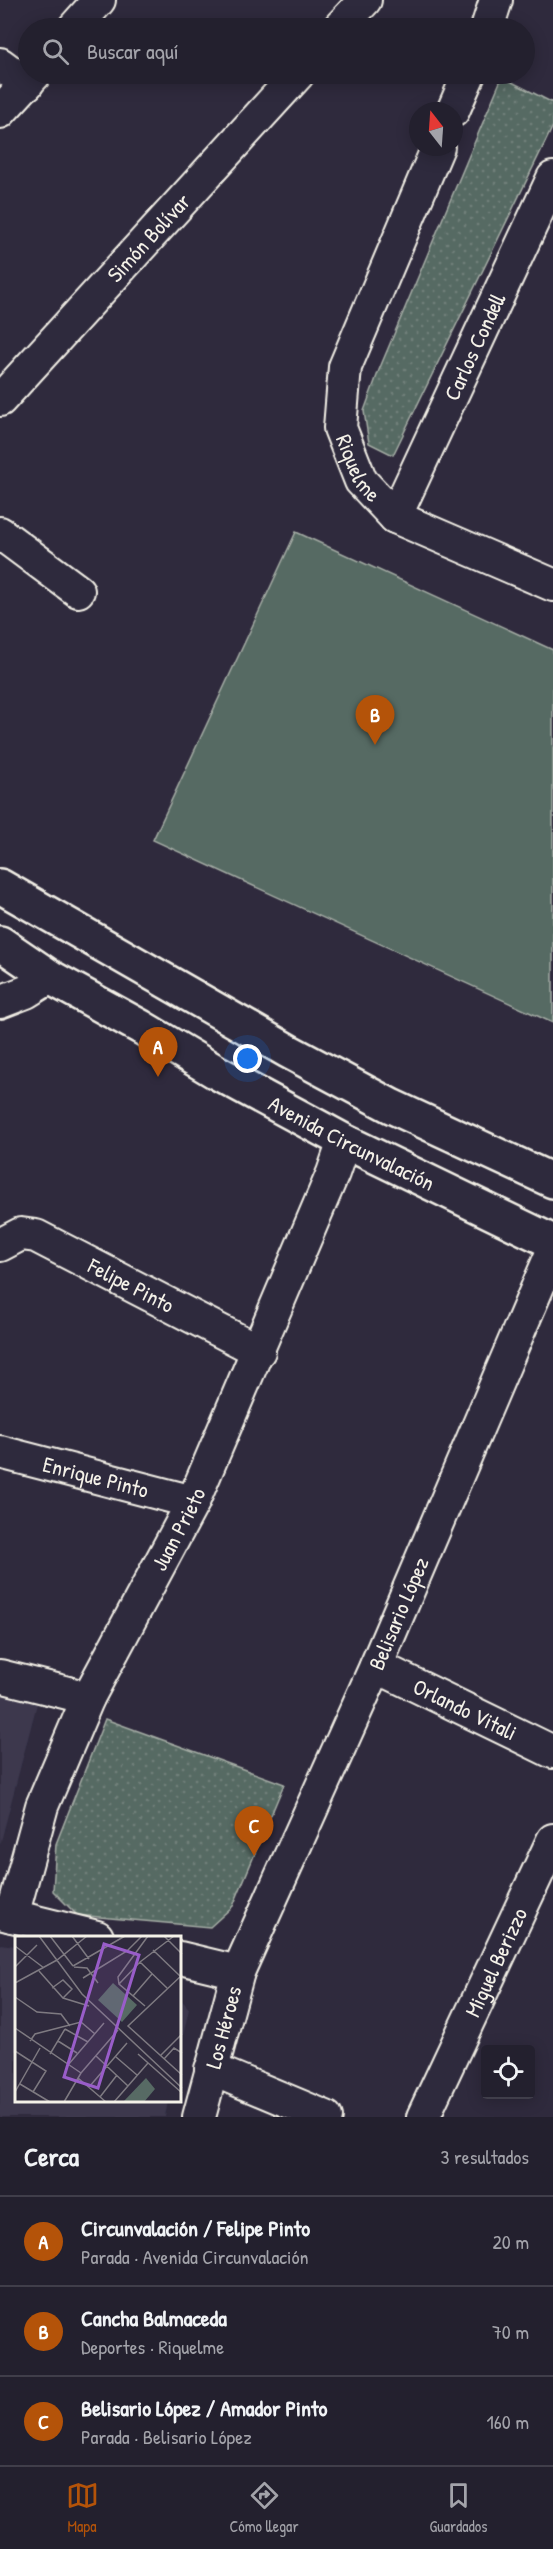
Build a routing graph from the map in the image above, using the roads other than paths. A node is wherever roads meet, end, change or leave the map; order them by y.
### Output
1 (99, 0) edge
2 (365, 0) edge
3 (496, 0) edge
4 (83, 18) edge
5 (348, 18) edge
6 (490, 18) edge
7 (0, 64) edge
8 (18, 73) edge
9 (26, 84) edge
10 (289, 84) edge
11 (465, 84) edge
12 (457, 102) edge
13 (0, 112) edge
14 (434, 156) edge
15 (553, 178) edge
16 (0, 400) edge
17 (395, 517) junction
18 (0, 533) edge
19 (553, 585) edge
20 (78, 591) dead end
21 (0, 886) edge
22 (0, 943) edge
23 (50, 977) junction
24 (0, 1002) edge
25 (344, 1141) junction
26 (553, 1181) edge
27 (553, 1242) edge
28 (0, 1245) edge
29 (553, 1251) edge
30 (259, 1351) junction
31 (0, 1452) edge
32 (193, 1502) junction
33 (376, 1666) junction
34 (0, 1676) edge
35 (88, 1698) junction
36 (553, 1752) edge
37 (553, 1840) edge
38 (6, 1914) edge
39 (93, 1936) edge
40 (182, 1958) edge
41 (238, 1972) junction
42 (211, 2069) junction
43 (200, 2117) edge
44 (326, 2117) edge
45 (423, 2117) edge

1 - 4 street
2 - 5 street
3 - 6 street
7 - 8 street
9 - 13 street
10 - 16 street, Simón Bolívar
11 - 12 street
14 - 17 street, Riquelme
15 - 17 street, Carlos Condell
17 - 19 street, Riquelme
18 - 20 street
21 - 26 main road
22 - 23 main road, Avenida Circunvalación
23 - 24 street
23 - 25 main road, Avenida Circunvalación
25 - 27 main road, Avenida Circunvalación
25 - 30 street, Juan Prieto
28 - 30 street, Felipe Pinto
29 - 33 street, Belisario López
30 - 32 street, Juan Prieto
31 - 32 street, Enrique Pinto
32 - 35 street, Juan Prieto
33 - 36 street, Orlando Vitali
33 - 41 street, Belisario López
34 - 35 street
35 - 38 street, Juan Prieto
37 - 45 street, Miguel Berizzo
38 - 39 street
40 - 41 street
41 - 42 street, Los Héroes
42 - 43 street, Los Héroes
42 - 44 street

